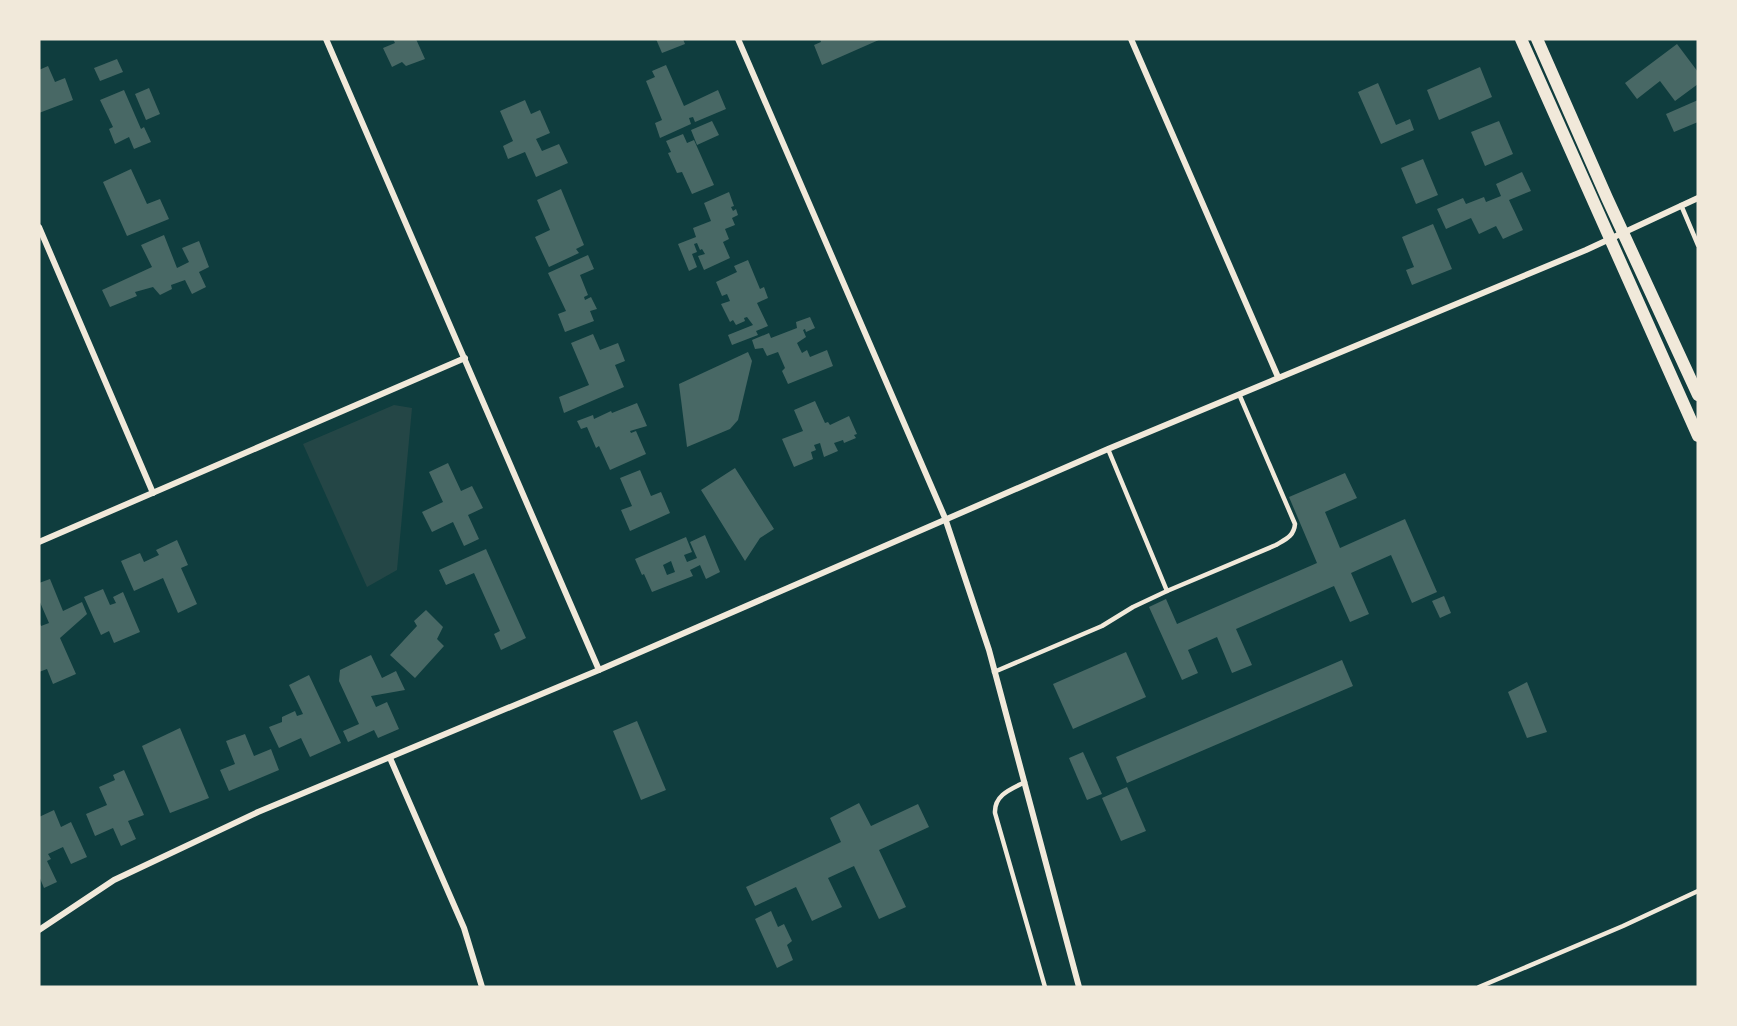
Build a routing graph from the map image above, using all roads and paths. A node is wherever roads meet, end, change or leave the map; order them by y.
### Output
1 (326, 39) edge
2 (738, 39) edge
3 (1131, 39) edge
4 (1521, 39) edge
5 (1537, 39) edge
6 (1698, 198) edge
7 (1681, 205) junction
8 (39, 227) edge
9 (1624, 232) junction
10 (1609, 239) junction
11 (1698, 245) edge
12 (465, 357) junction
13 (1278, 377) junction
14 (1239, 394) junction
15 (1698, 395) edge
16 (1698, 436) edge
17 (1108, 449) junction
18 (153, 493) junction
19 (945, 518) junction
20 (39, 542) edge
21 (1167, 591) junction
22 (599, 670) junction
23 (994, 672) junction
24 (390, 758) junction
25 (1025, 782) junction
26 (1698, 891) edge
27 (39, 930) edge
28 (482, 987) edge
29 (1045, 987) edge
30 (1080, 987) edge
31 (1479, 987) edge

1 - 12 street
2 - 19 street
3 - 13 street
4 - 10 main road
5 - 9 main road
6 - 7 street
7 - 9 street
7 - 11 lane
8 - 18 street
9 - 10 street
9 - 15 main road
10 - 13 street
10 - 16 main road
12 - 18 street
12 - 22 street
13 - 14 street
14 - 17 street
14 - 21 lane
17 - 19 street
17 - 21 lane
18 - 20 street
19 - 22 street
19 - 23 street
21 - 23 lane
22 - 24 street
23 - 25 street
24 - 27 street
24 - 28 street
25 - 29 lane
25 - 30 street
26 - 31 lane

